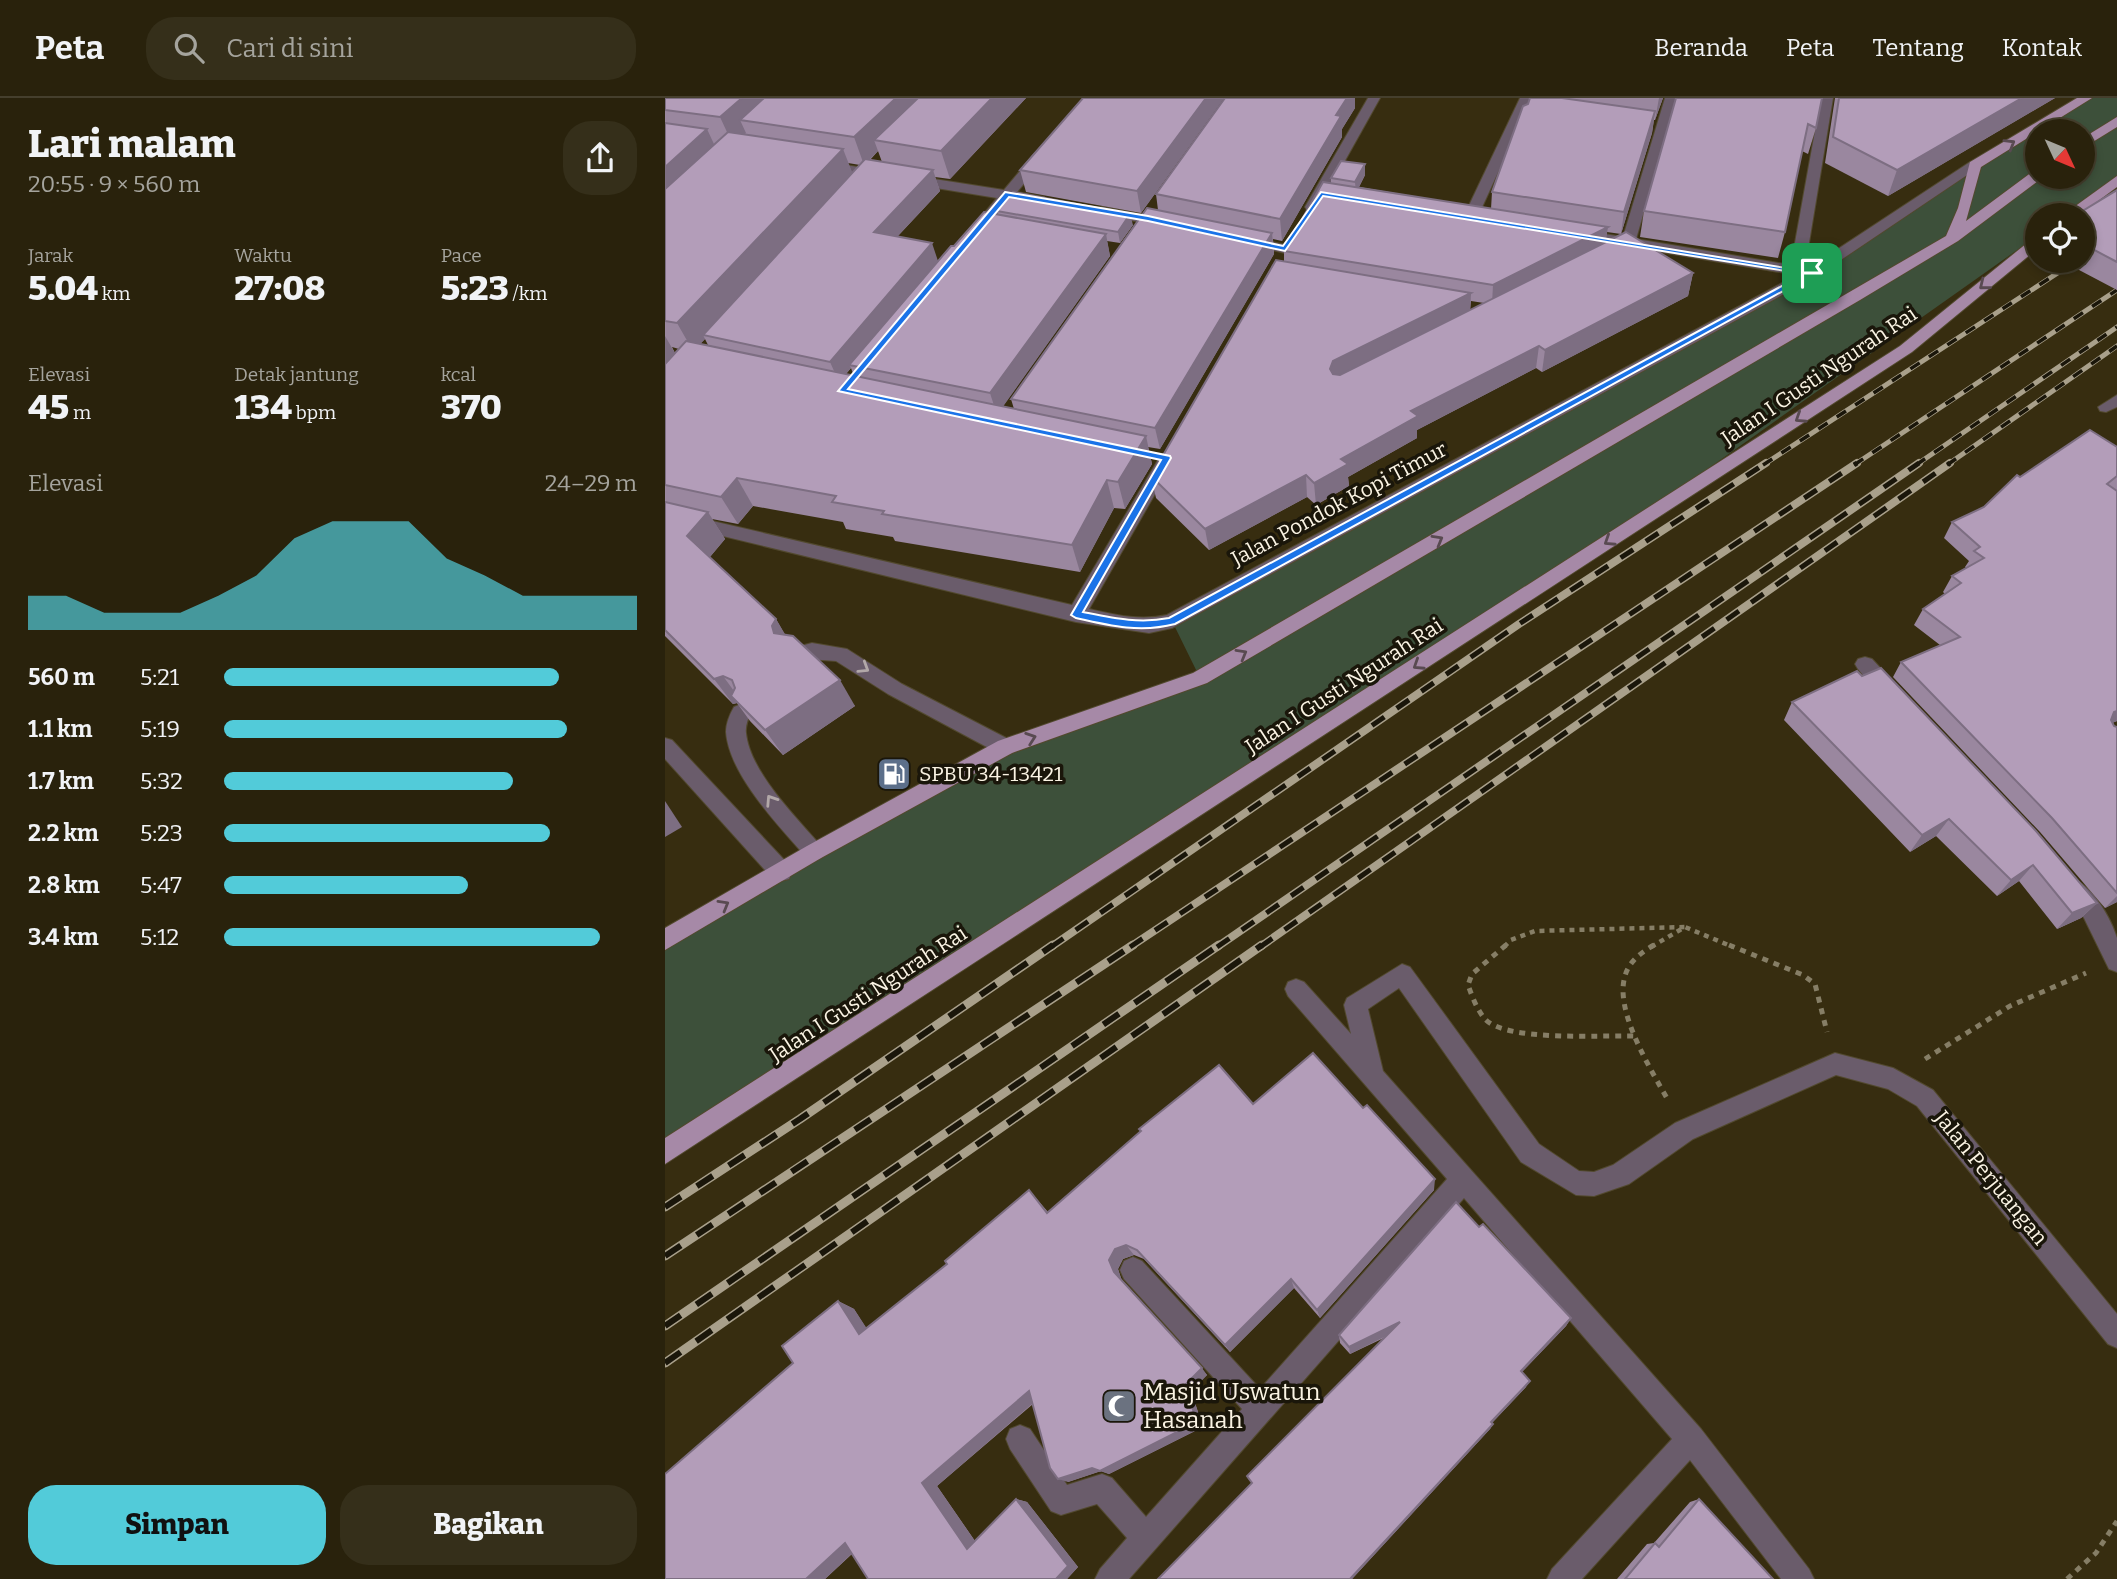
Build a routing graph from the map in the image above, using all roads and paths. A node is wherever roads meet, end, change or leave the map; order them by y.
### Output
1 (1374, 98) edge
2 (1827, 98) edge
3 (2086, 98) edge
4 (1667, 99) edge
5 (1527, 105) edge
6 (2117, 121) edge
7 (2095, 136) edge
8 (1053, 141) edge
9 (816, 165) edge
10 (1975, 165) junction
11 (2117, 180) edge
12 (2025, 185) edge
13 (1007, 194) junction
14 (1058, 203) edge
15 (2086, 203) edge
16 (1084, 208) edge
17 (1307, 216) edge
18 (1470, 216) edge
19 (1185, 227) edge
20 (1563, 232) edge
21 (1235, 238) edge
22 (1952, 238) junction
23 (1628, 243) junction
24 (964, 245) edge
25 (2025, 252) edge
26 (1604, 256) edge
27 (1277, 266) edge
28 (1804, 272) junction
29 (1165, 454) edge
30 (665, 516) edge
31 (1076, 615) junction
32 (800, 653) edge
33 (1865, 663) dead end
34 (1902, 703) edge
35 (741, 712) edge
36 (665, 746) edge
37 (1005, 747) junction
38 (814, 852) junction
39 (2057, 870) edge
40 (781, 872) junction
41 (1685, 927) junction
42 (665, 940) edge
43 (2117, 962) edge
44 (2087, 973) dead end
45 (1296, 989) dead end
46 (1634, 1036) junction
47 (1835, 1063) junction
48 (1372, 1073) junction
49 (1893, 1079) junction
50 (1684, 1131) junction
51 (665, 1152) edge
52 (1464, 1179) junction
53 (1133, 1270) edge
54 (2117, 1335) edge
55 (1261, 1410) junction
56 (1020, 1438) dead end
57 (1691, 1439) junction
58 (2117, 1521) edge
59 (1146, 1539) junction
60 (1112, 1578) edge
61 (1562, 1579) edge
62 (1799, 1579) edge
63 (2067, 1579) edge

1 - 17 street
2 - 28 street
10 -> 3 main road
4 - 23 street
5 - 18 street
6 - 7 main road
8 - 13 street
9 - 13 street
10 - 22 main road
10 - 28 street, Jalan Pondok Kopi Timur
11 - 15 main road
12 - 22 main road, Jalan I Gusti Ngurah Rai
13 - 14 street
13 - 24 street
16 - 19 street
20 - 23 street
21 - 27 street
37 -> 22 main road, Jalan I Gusti Ngurah Rai
23 - 26 street
23 - 28 street
25 -> 51 main road, Jalan I Gusti Ngurah Rai
28 - 31 street, Jalan Pondok Kopi Timur
29 - 31 street
30 - 31 street, Jalan Pondok Kopi Timur
32 -> 37 street
33 - 34 street
38 -> 35 street
36 - 40 street
37 - 38 main road, Jalan I Gusti Ngurah Rai
38 - 40 main road, Jalan I Gusti Ngurah Rai
39 - 43 street
42 -> 40 main road, Jalan I Gusti Ngurah Rai
41 - 46 path
41 - 46 path
41 - 47 path
44 - 49 path
45 - 48 street
46 - 50 path
47 - 49 street, Jalan Perjuangan
47 - 50 street
48 - 50 street
48 - 52 street
49 - 54 street, Jalan Perjuangan
52 - 55 street
52 - 57 street
53 - 55 street
55 - 59 street
56 - 59 street
57 - 61 street
57 - 62 street
58 - 63 path
59 - 60 street

